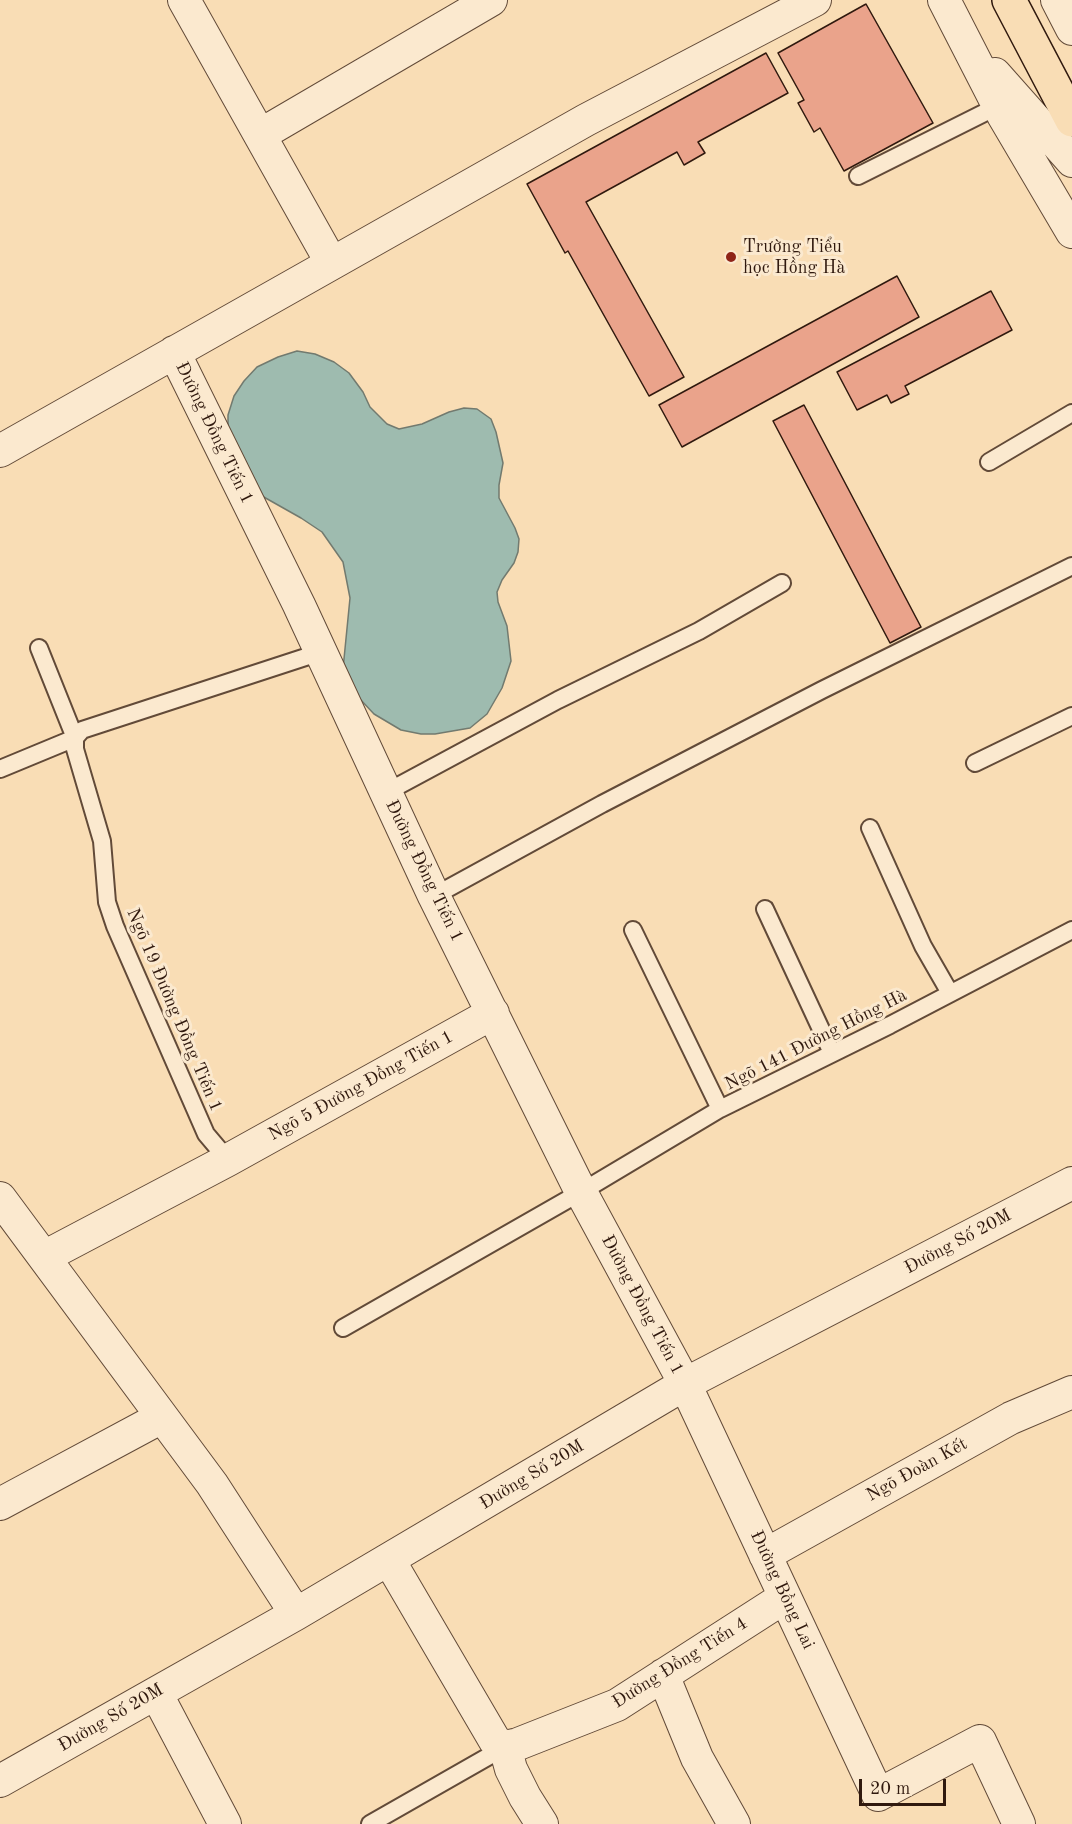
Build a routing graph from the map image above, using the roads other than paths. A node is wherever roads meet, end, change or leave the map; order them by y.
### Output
1 (184, 0) edge
2 (491, 0) edge
3 (815, 0) edge
4 (944, 0) edge
5 (1009, 0) edge
6 (963, 37) junction
7 (998, 106) junction
8 (1072, 120) edge
9 (260, 135) junction
10 (1072, 161) edge
11 (858, 176) dead end
12 (1072, 232) edge
13 (331, 262) junction
14 (174, 352) junction
15 (1072, 413) edge
16 (0, 451) edge
17 (989, 462) dead end
18 (1072, 566) edge
19 (782, 583) dead end
20 (39, 648) dead end
21 (321, 652) junction
22 (1072, 716) edge
23 (75, 738) junction
24 (975, 763) dead end
25 (0, 769) edge
26 (385, 792) junction
27 (870, 828) dead end
28 (434, 896) junction
29 (765, 909) dead end
30 (633, 930) dead end
31 (1072, 930) edge
32 (950, 993) junction
33 (493, 1013) junction
34 (832, 1053) junction
35 (720, 1109) junction
36 (228, 1160) junction
37 (1072, 1183) edge
38 (581, 1192) junction
39 (0, 1197) edge
40 (44, 1257) junction
41 (343, 1328) dead end
42 (685, 1384) junction
43 (1072, 1392) edge
44 (162, 1417) junction
45 (0, 1504) edge
46 (765, 1555) junction
47 (389, 1560) junction
48 (785, 1596) junction
49 (296, 1614) junction
50 (663, 1675) junction
51 (156, 1693) junction
52 (505, 1747) junction
53 (0, 1781) edge
54 (225, 1824) edge
55 (370, 1824) edge
56 (542, 1824) edge
57 (734, 1824) edge
58 (1019, 1824) edge

1 - 9 street
2 - 9 street
3 - 13 street
4 - 6 street
5 - 8 main road
6 - 7 street
6 - 10 street
7 - 11 lane
7 - 12 street
9 - 13 street
13 - 14 street
14 - 16 street
14 - 21 street, Đường Đồng Tiến 1
15 - 17 lane
18 - 28 lane
19 - 26 lane
20 - 23 lane, Ngõ 19 Đường Đồng Tiến 1
21 - 23 lane
21 - 26 street, Đường Đồng Tiến 1
22 - 24 lane
23 - 25 lane
23 - 36 lane, Ngõ 19 Đường Đồng Tiến 1
26 - 28 street, Đường Đồng Tiến 1
27 - 32 lane
28 - 33 street, Đường Đồng Tiến 1
29 - 34 lane
30 - 35 lane
31 - 32 lane, Ngõ 141 Đường Hồng Hà
32 - 34 lane, Ngõ 141 Đường Hồng Hà
33 - 36 street, Ngõ 5 Đường Đồng Tiến 1
33 - 38 street, Đường Đồng Tiến 1
34 - 35 lane, Ngõ 141 Đường Hồng Hà
35 - 38 lane, Ngõ 141 Đường Hồng Hà
36 - 40 street, Ngõ 5 Đường Đồng Tiến 1
37 - 42 street, Đường Số 20M
38 - 41 lane, Ngõ 141 Đường Hồng Hà
38 - 42 street, Đường Đồng Tiến 1
39 - 40 street
40 - 44 street
42 - 46 street, Đường Bồng Lai
42 - 47 street, Đường Số 20M
43 - 46 street, Ngõ Đoàn Kết
44 - 45 street
44 - 49 street
46 - 48 street, Đường Bồng Lai
47 - 49 street, Đường Số 20M
47 - 52 street
48 - 50 street, Đường Đồng Tiến 4
48 - 58 street, Đường Bồng Lai
49 - 51 street, Đường Số 20M
50 - 52 street, Đường Đồng Tiến 4
50 - 57 street
51 - 53 street, Đường Số 20M
51 - 54 street
52 - 55 lane
52 - 56 street

